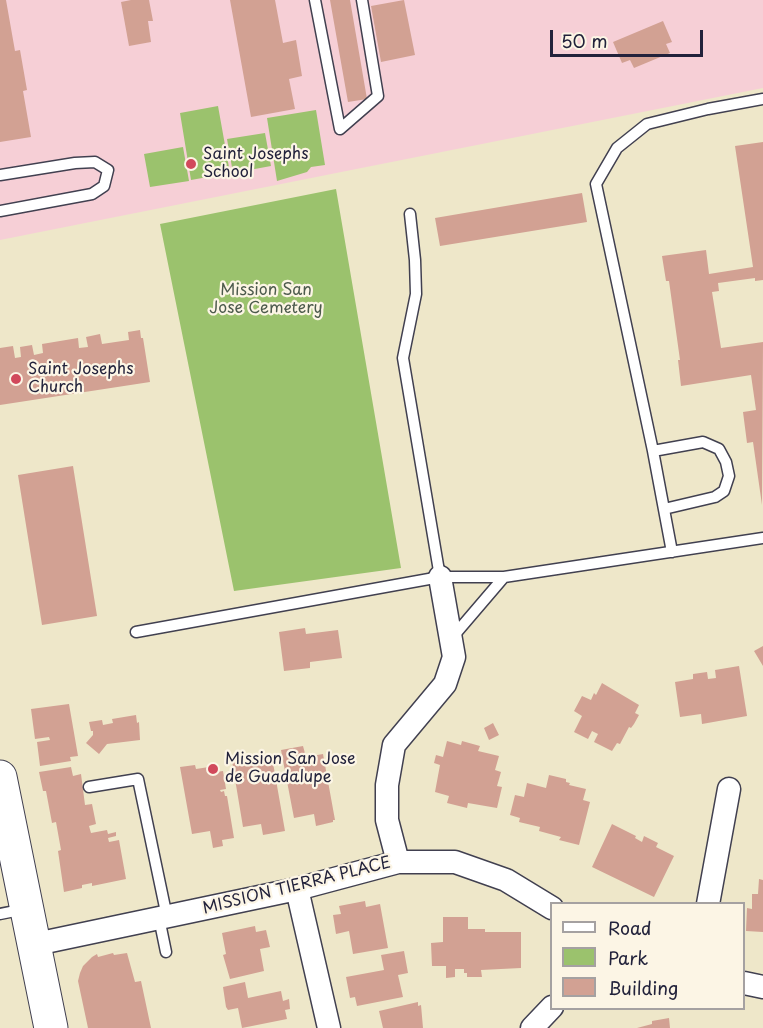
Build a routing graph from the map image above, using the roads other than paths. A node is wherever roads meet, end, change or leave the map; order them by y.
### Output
1 (315, 0) edge
2 (362, 0) edge
3 (763, 99) edge
4 (0, 175) edge
5 (0, 211) edge
6 (410, 214) dead end
7 (653, 451) junction
8 (664, 509) junction
9 (763, 538) edge
10 (672, 552) junction
11 (440, 578) junction
12 (504, 578) junction
13 (136, 632) dead end
14 (451, 640) junction
15 (0, 777) edge
16 (89, 787) dead end
17 (729, 789) dead end
18 (398, 862) junction
19 (297, 889) junction
20 (708, 902) edge
21 (550, 907) edge
22 (14, 911) edge
23 (163, 917) junction
24 (36, 945) junction
25 (166, 952) dead end
26 (745, 983) edge
27 (763, 987) edge
28 (550, 1009) edge
29 (51, 1028) edge
30 (329, 1028) edge
31 (532, 1028) edge

1 - 2 lane
3 - 7 lane
4 - 5 lane
6 - 11 lane
7 - 8 lane
7 - 8 lane
8 - 10 lane
9 - 10 lane
10 - 12 lane
11 - 12 lane
11 - 13 lane
11 - 14 street
12 - 14 lane
14 - 18 street
15 - 22 main road
16 - 23 lane
17 - 20 street
18 - 19 street, MISSION TIERRA PLACE
18 - 21 street, MISSION TIERRA PLACE
19 - 23 street, MISSION TIERRA PLACE
19 - 30 street
22 - 24 main road
23 - 24 street, MISSION TIERRA PLACE
23 - 25 lane
24 - 29 main road
26 - 27 street
28 - 31 street

